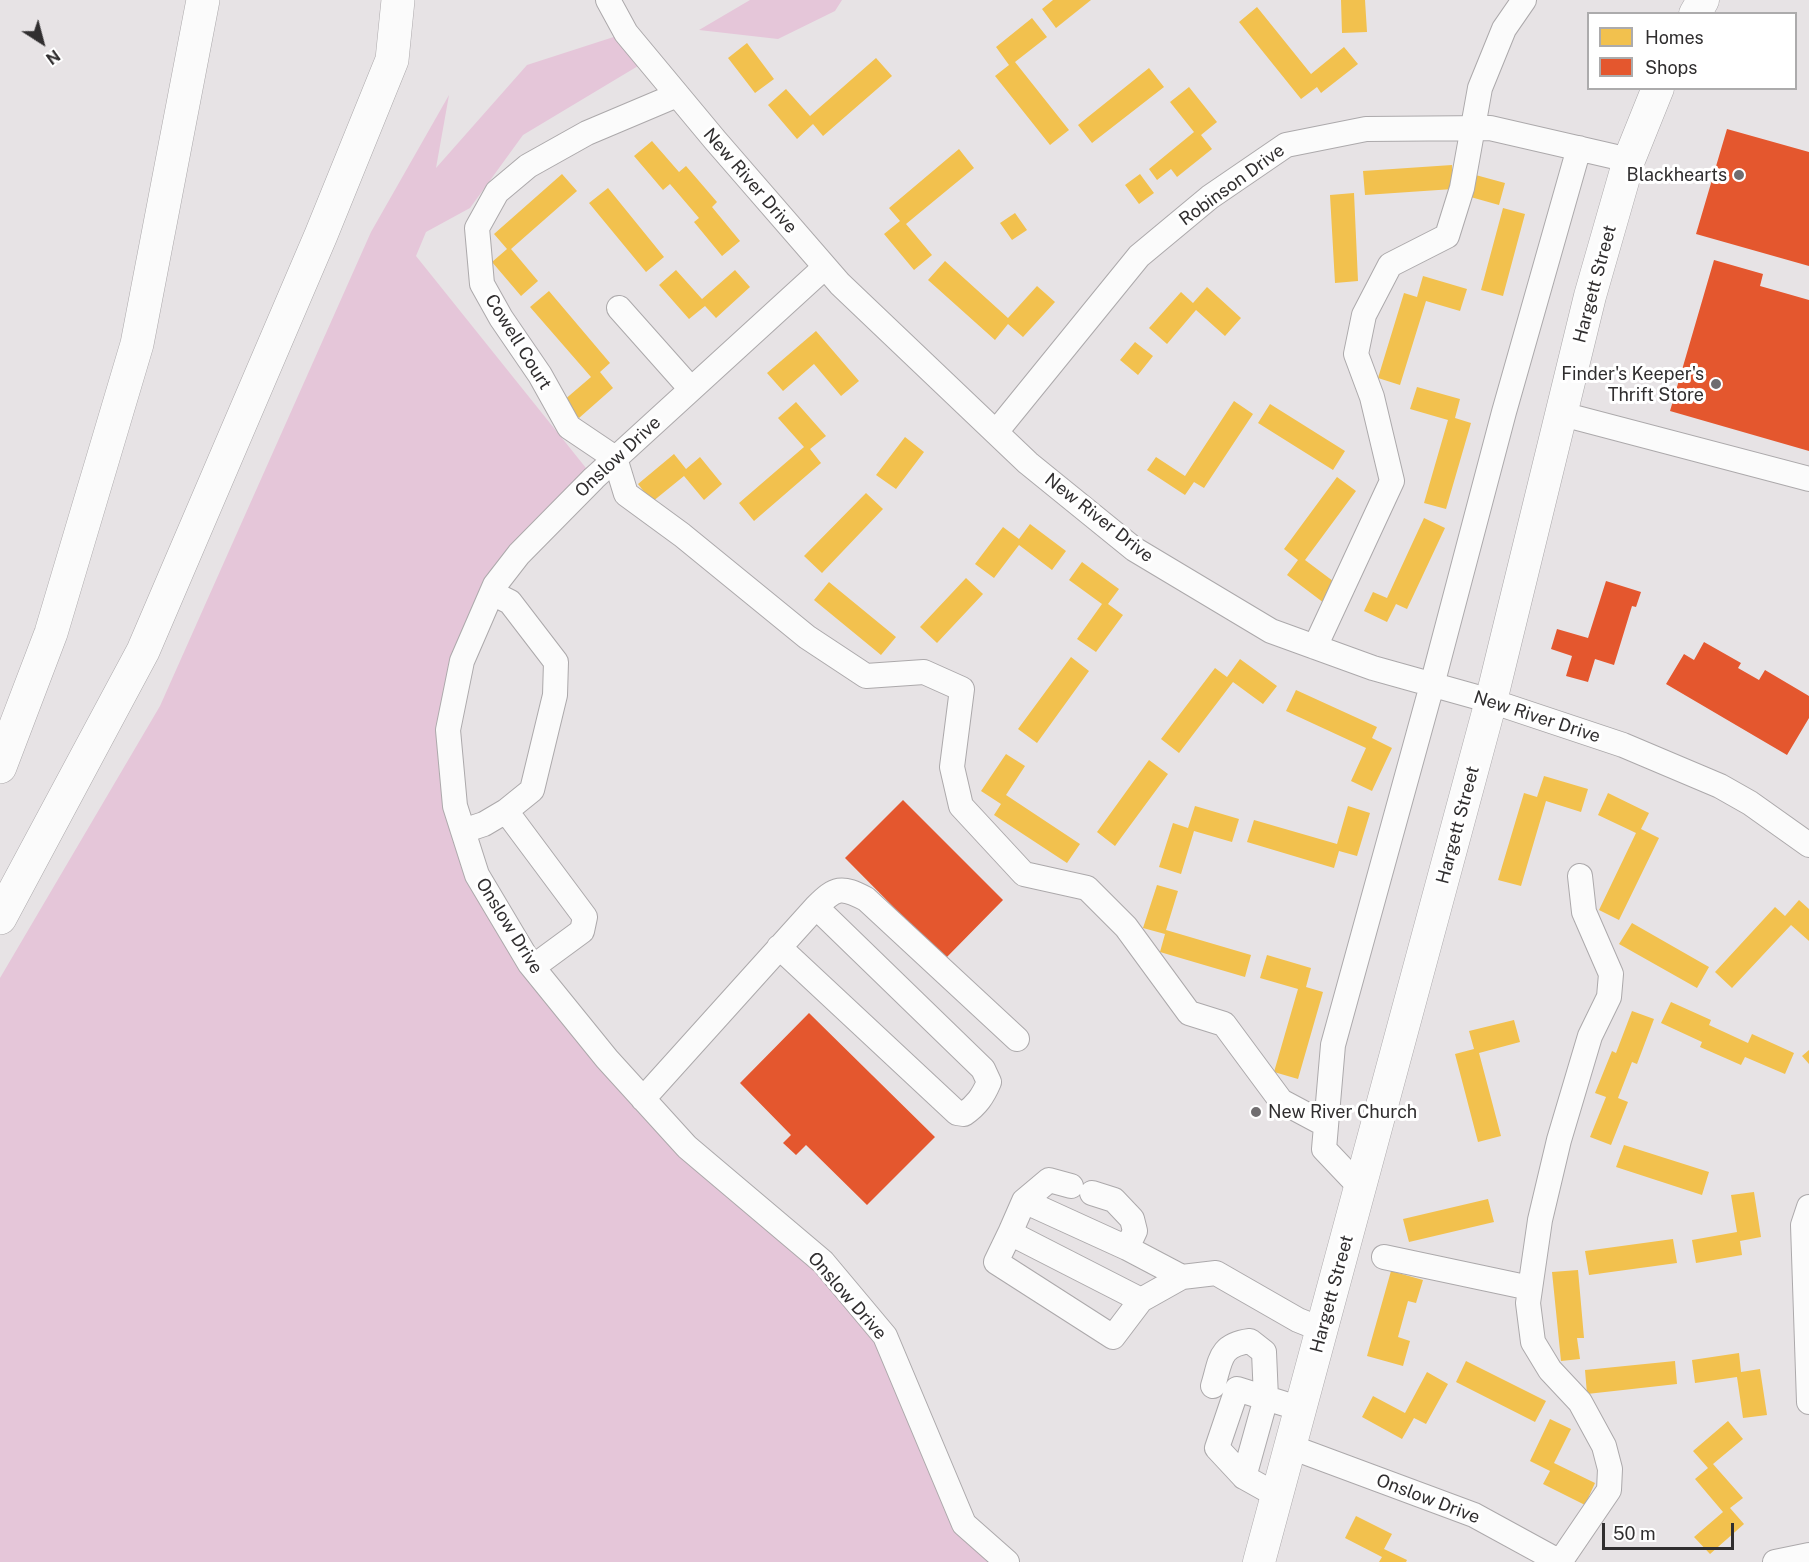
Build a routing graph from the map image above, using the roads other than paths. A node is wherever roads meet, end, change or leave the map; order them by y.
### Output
1 (203, 0) edge
2 (398, 0) edge
3 (608, 0) edge
4 (1524, 0) edge
5 (1657, 90) edge
6 (677, 95) junction
7 (1474, 128) junction
8 (1579, 148) junction
9 (1629, 160) junction
10 (825, 267) junction
11 (619, 308) dead end
12 (691, 389) junction
13 (1562, 414) junction
14 (996, 432) junction
15 (615, 458) junction
16 (1809, 479) edge
17 (492, 593) junction
18 (1315, 647) junction
19 (1432, 685) junction
20 (1491, 702) junction
21 (0, 767) edge
22 (506, 811) junction
23 (463, 831) junction
24 (1809, 845) edge
25 (1580, 876) dead end
26 (816, 907) junction
27 (0, 918) edge
28 (779, 947) junction
29 (533, 967) junction
30 (1017, 1039) dead end
31 (644, 1099) junction
32 (1326, 1125) junction
33 (1361, 1188) junction
34 (1024, 1201) junction
35 (1809, 1207) edge
36 (1010, 1233) junction
37 (1127, 1248) junction
38 (1384, 1257) dead end
39 (1182, 1277) junction
40 (1530, 1288) junction
41 (1141, 1300) junction
42 (1323, 1330) junction
43 (1214, 1386) dead end
44 (1266, 1398) junction
45 (1809, 1402) edge
46 (1301, 1409) junction
47 (1291, 1447) junction
48 (1244, 1477) junction
49 (1278, 1496) junction
50 (1809, 1555) edge
51 (1007, 1562) edge
52 (1260, 1562) edge
53 (1560, 1562) edge
54 (1775, 1562) edge

1 - 21 highway
2 - 27 highway
3 - 6 street, New River Drive
4 - 7 street
5 - 9 main road, Hargett Street
6 - 10 street, New River Drive
6 - 15 street, Cowell Court
7 - 8 street, Robinson Drive
7 - 14 street, Robinson Drive
7 - 18 street
8 - 9 street, Robinson Drive
8 - 19 street
9 - 13 main road, Hargett Street
10 - 12 street, Onslow Drive
10 - 14 street, New River Drive
11 - 12 street
12 - 15 street, Onslow Drive
13 - 16 street
13 - 20 main road, Hargett Street
14 - 18 street, New River Drive
15 - 17 street, Onslow Drive
15 - 32 street
17 - 22 street
17 - 23 street, Onslow Drive
18 - 19 street, New River Drive
19 - 20 street, New River Drive
19 - 32 street
20 - 24 street, New River Drive
20 - 33 main road, Hargett Street
22 - 23 street
22 - 29 street
23 - 29 street, Onslow Drive
25 - 40 street
26 - 28 street
26 - 28 street
26 - 30 street
28 - 31 street
29 - 31 street, Onslow Drive
31 - 51 street, Onslow Drive
32 - 33 street
33 - 42 main road, Hargett Street
34 - 36 street
34 - 37 street
34 - 37 street
35 - 45 street
36 - 41 street
36 - 41 street
37 - 39 street
38 - 40 street
39 - 41 street
39 - 42 street
40 - 53 street
42 - 46 main road, Hargett Street
43 - 44 street
44 - 46 street
44 - 48 street
44 - 48 street
46 - 47 main road, Hargett Street
47 - 49 main road, Hargett Street
47 - 53 street, Onslow Drive
48 - 49 street
49 - 52 main road, Hargett Street
50 - 54 street

